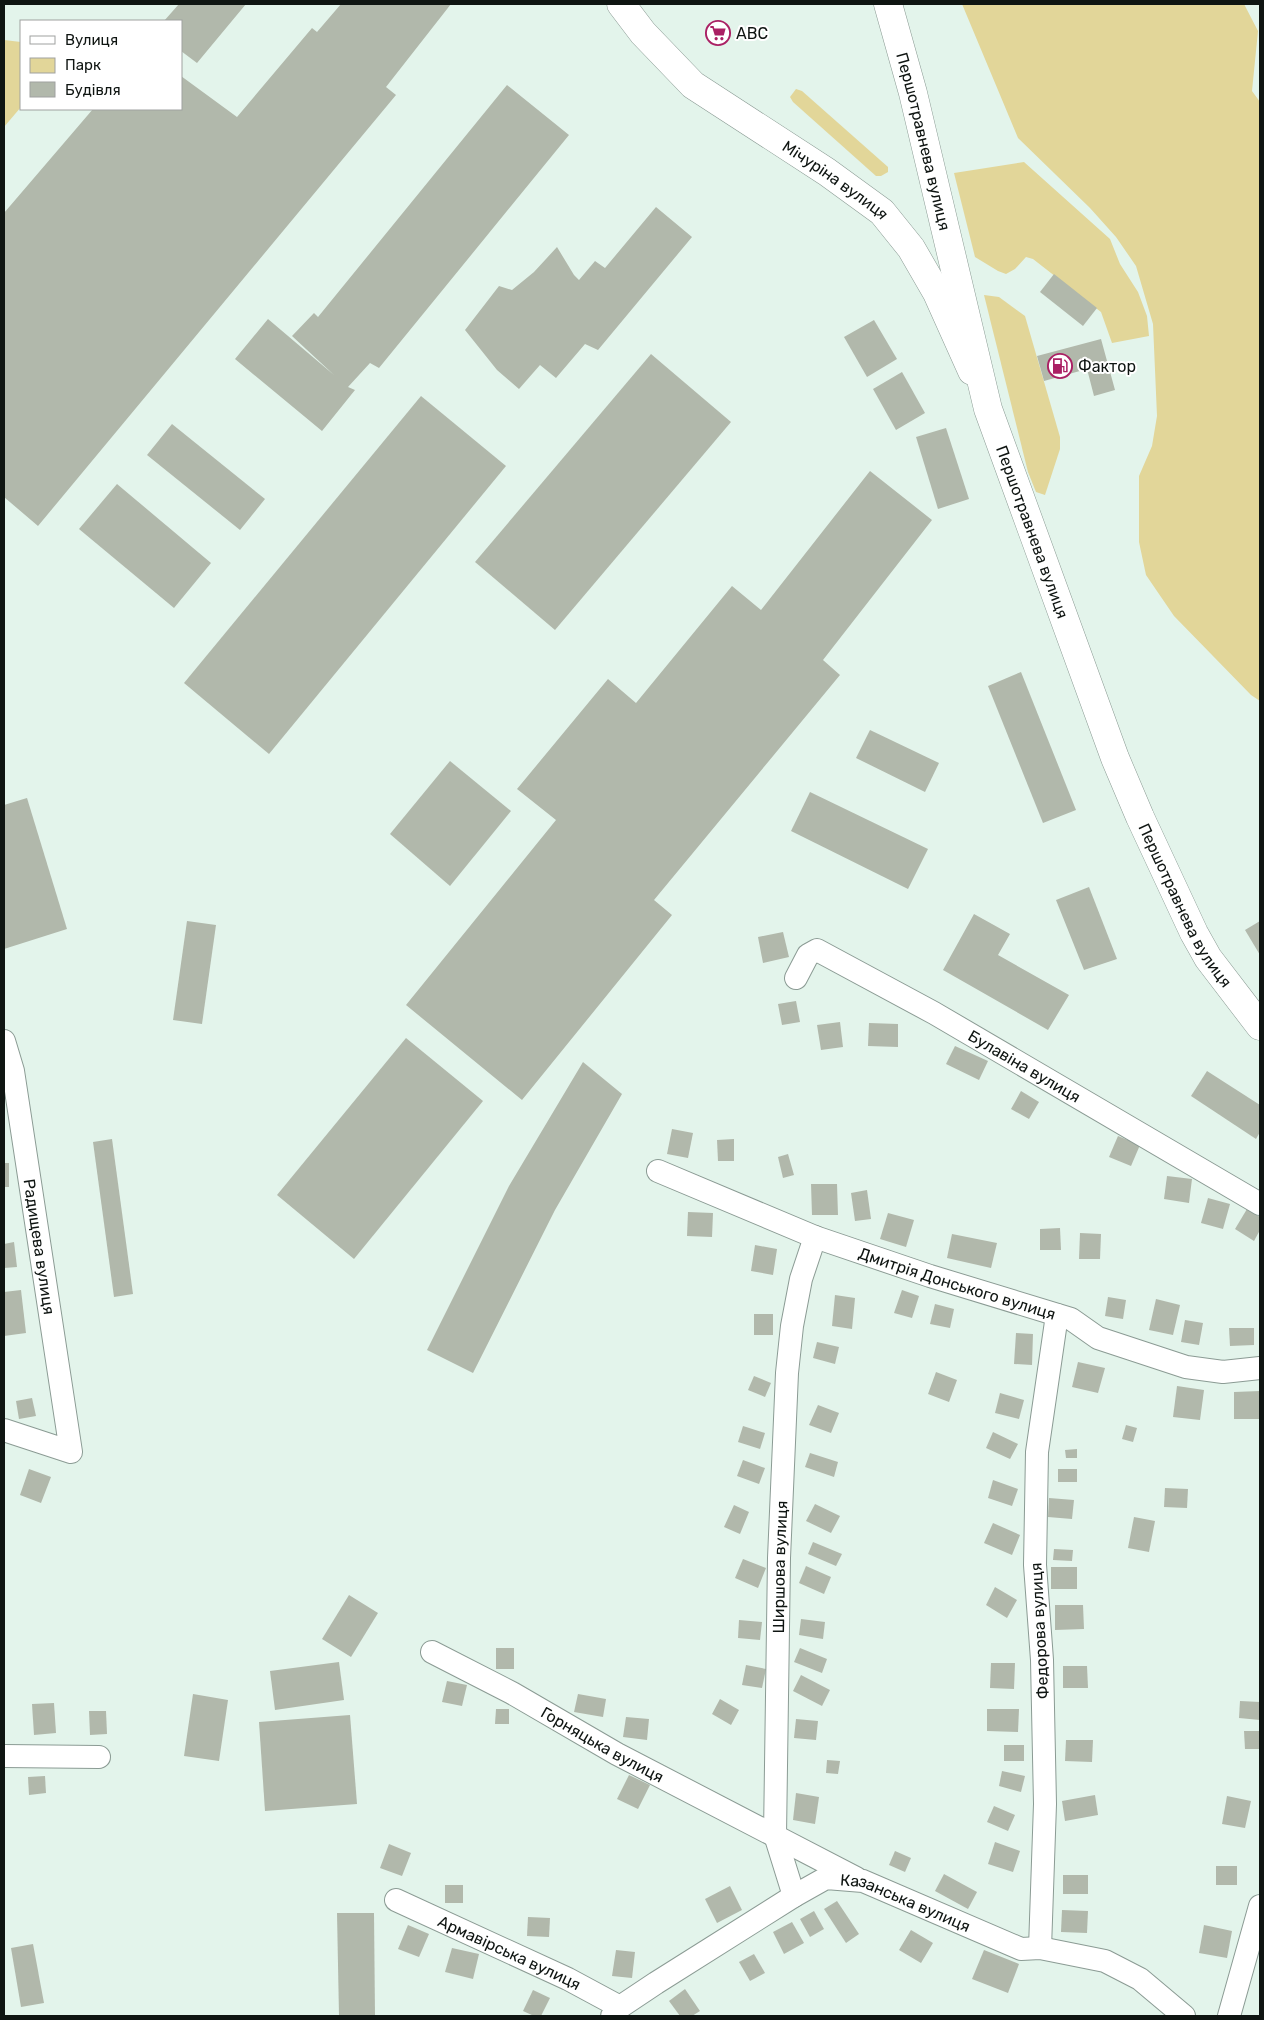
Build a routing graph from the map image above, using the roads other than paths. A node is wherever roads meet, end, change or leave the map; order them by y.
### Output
1 (621, 4) edge
2 (888, 4) edge
3 (988, 409) junction
4 (796, 978) dead end
5 (1260, 1026) edge
6 (4, 1041) edge
7 (658, 1171) dead end
8 (1260, 1204) edge
9 (815, 1237) junction
10 (1057, 1316) junction
11 (1260, 1368) edge
12 (4, 1430) edge
13 (432, 1652) dead end
14 (4, 1756) edge
15 (99, 1757) dead end
16 (774, 1835) junction
17 (863, 1882) junction
18 (794, 1896) junction
19 (396, 1900) dead end
20 (1260, 1906) edge
21 (1040, 1948) junction
22 (616, 2012) edge
23 (1184, 2016) edge
24 (1229, 2016) edge

1 - 3 main road, Мічуріна вулиця
2 - 3 main road, Першотравнева вулиця
3 - 5 main road, Першотравнева вулиця
4 - 8 street, Булавіна вулиця
6 - 12 street, Радищева вулиця
7 - 9 street, Дмитрія Донського вулиця
9 - 10 street, Дмитрія Донського вулиця
9 - 16 street, Ширшова вулиця
10 - 11 street, Дмитрія Донського вулиця
10 - 21 street, Федорова вулиця
13 - 16 street, Горняцька вулиця
14 - 15 street
16 - 17 street, Горняцька вулиця
16 - 18 street, Ширшова вулиця
17 - 18 street, Казанська вулиця
17 - 21 street, Казанська вулиця
18 - 22 street, Казанська вулиця
19 - 22 street, Армавірська вулиця
20 - 24 street
21 - 23 street, Казанська вулиця

